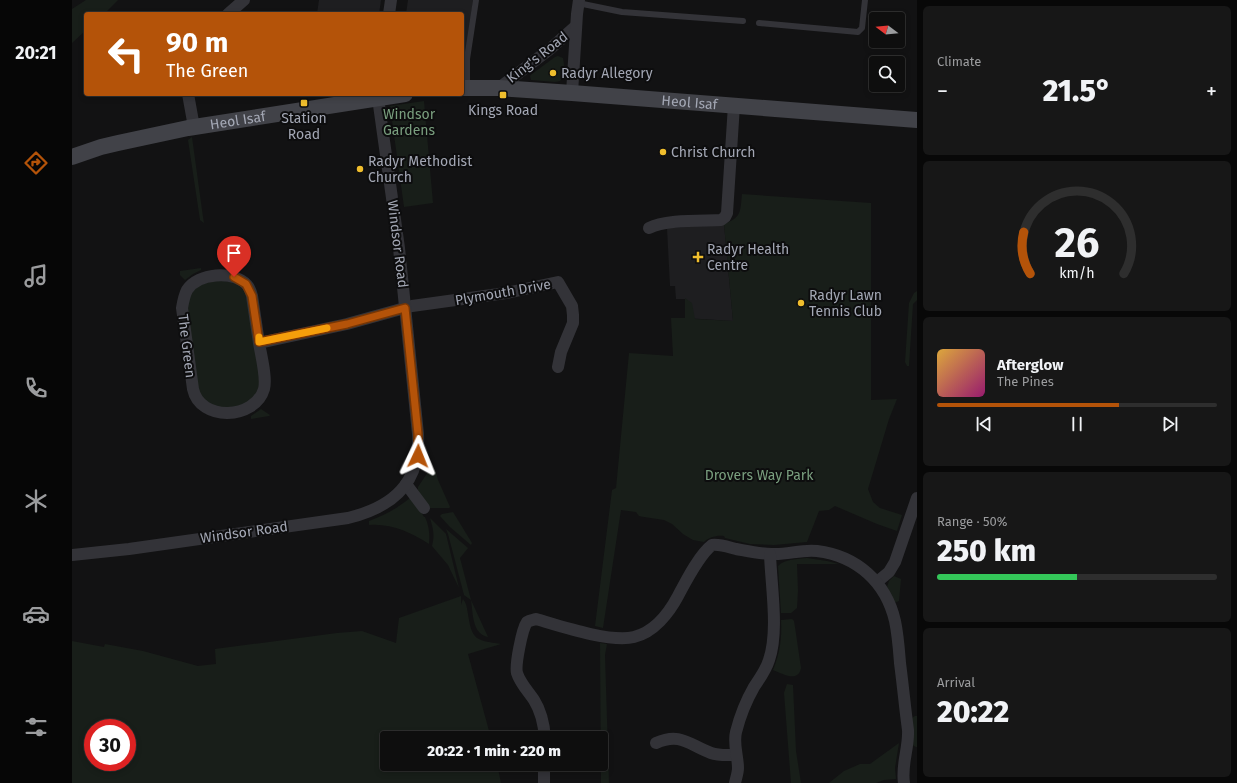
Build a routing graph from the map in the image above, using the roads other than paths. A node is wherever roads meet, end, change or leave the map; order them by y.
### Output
1 (244, 0) edge
2 (391, 0) edge
3 (476, 0) edge
4 (865, 0) edge
5 (578, 1) edge
6 (230, 12) edge
7 (389, 12) edge
8 (743, 22) dead end
9 (759, 23) dead end
10 (576, 26) junction
11 (465, 87) edge
12 (499, 88) junction
13 (572, 93) junction
14 (188, 96) edge
15 (380, 96) edge
16 (734, 105) junction
17 (917, 120) edge
18 (194, 127) junction
19 (72, 157) edge
20 (649, 228) dead end
21 (405, 308) junction
22 (259, 342) junction
23 (558, 367) dead end
24 (406, 484) junction
25 (917, 498) edge
26 (424, 508) dead end
27 (770, 554) junction
28 (72, 555) edge
29 (877, 582) junction
30 (544, 731) edge
31 (656, 743) dead end
32 (736, 755) junction
33 (544, 771) edge
34 (544, 783) edge
35 (735, 783) edge
36 (904, 783) edge

1 - 6 street
2 - 7 street
3 - 11 lane
4 - 9 lane
5 - 8 lane
5 - 10 street, King's Road
10 - 12 street, King's Road
10 - 13 street, King's Road
11 - 12 main road, Heol Isaf
12 - 13 main road, Heol Isaf
13 - 16 main road, Heol Isaf
14 - 18 street
15 - 18 main road, Heol Isaf
15 - 21 street, Windsor Road
16 - 17 main road, Heol Isaf
16 - 20 street
18 - 19 main road, Heol Isaf
21 - 22 street
21 - 23 street, Plymouth Drive
21 - 24 street, Windsor Road
22 - 22 street, The Green
24 - 26 street
24 - 28 street, Windsor Road
25 - 29 street
27 - 29 street
27 - 30 street
27 - 32 street
29 - 36 street
31 - 32 street
32 - 35 street
33 - 34 street

